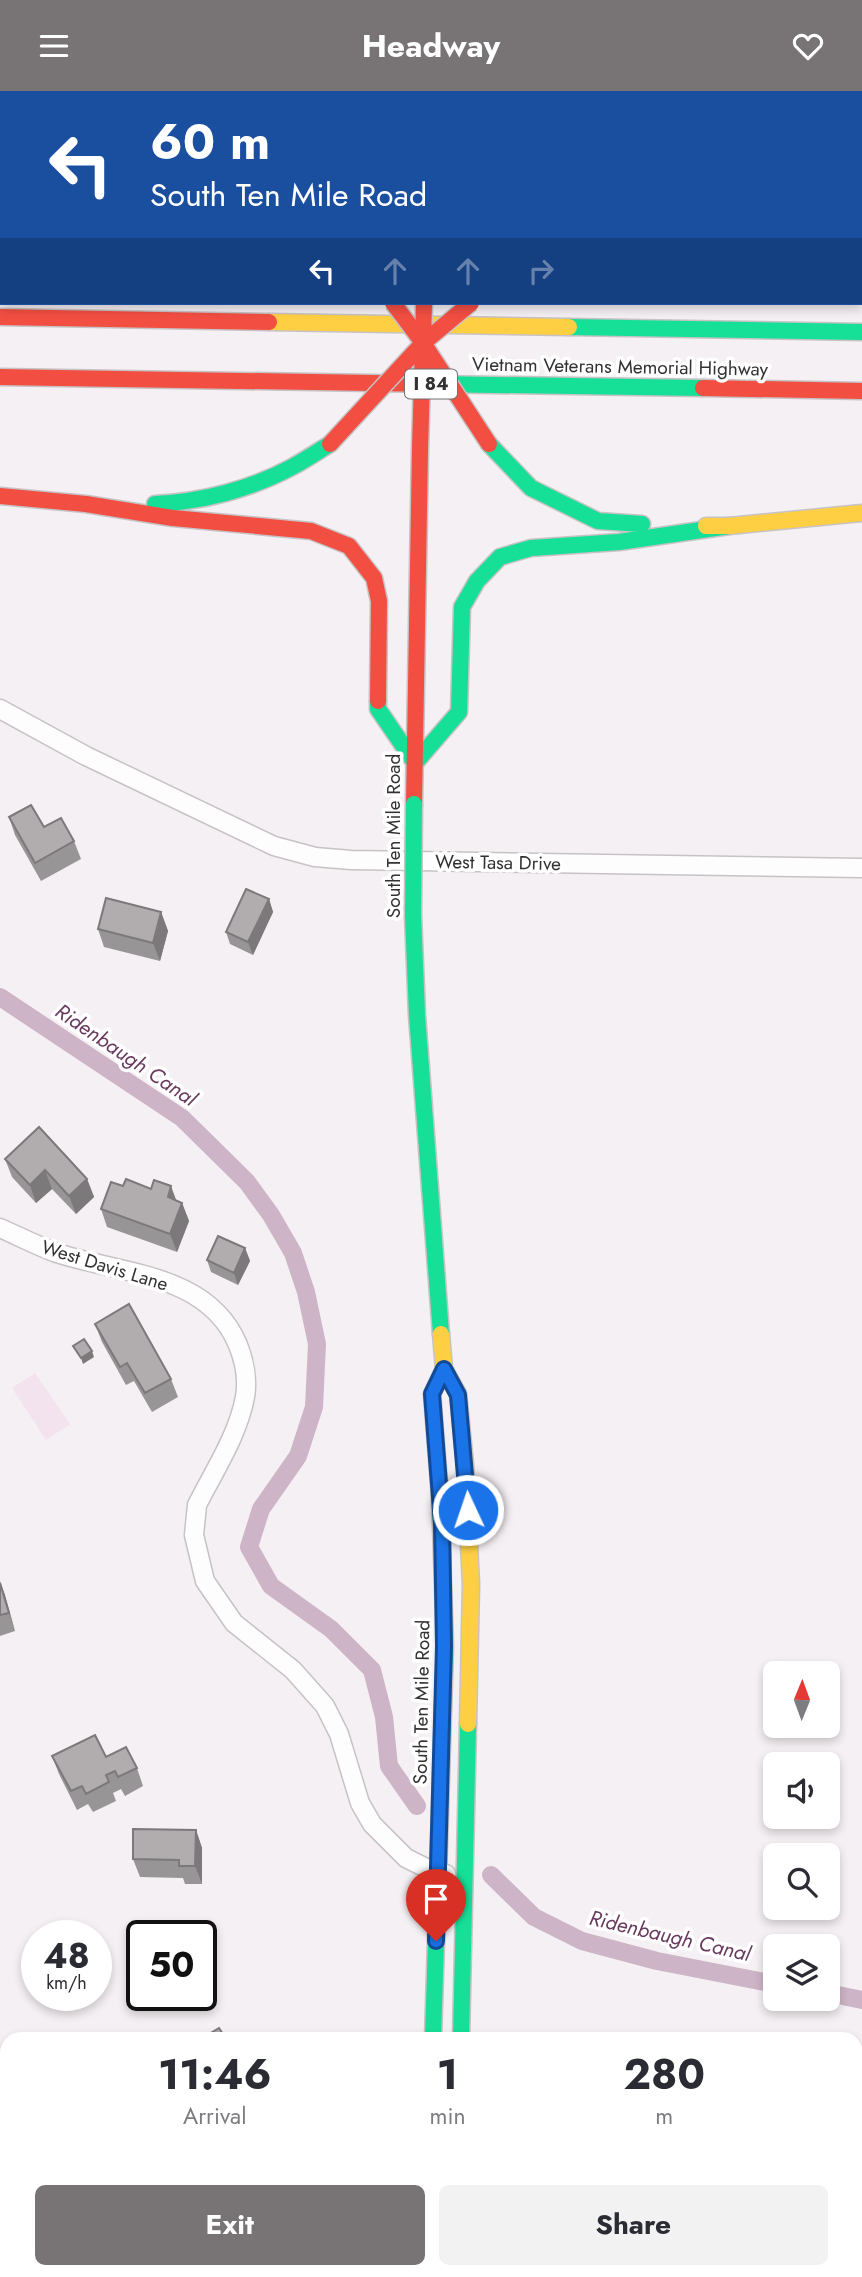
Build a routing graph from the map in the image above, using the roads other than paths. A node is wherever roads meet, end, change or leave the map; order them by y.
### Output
1 (394, 305) edge
2 (424, 305) edge
3 (469, 305) edge
4 (0, 317) edge
5 (862, 332) edge
6 (423, 343) junction
7 (0, 377) edge
8 (862, 391) edge
9 (0, 496) edge
10 (86, 505) junction
11 (862, 513) edge
12 (729, 526) junction
13 (0, 709) edge
14 (415, 763) junction
15 (862, 868) edge
16 (0, 1228) edge
17 (444, 1369) junction
18 (439, 1871) junction
19 (465, 1877) junction
20 (433, 2032) edge
21 (461, 2032) edge

1 - 6 main road, bridge
2 - 6 main road, South Ten Mile Road, bridge
3 - 6 main road, bridge
4 - 5 main road, Vietnam Veterans Memorial Highway
6 - 10 main road, bridge
6 - 12 main road, bridge
6 - 14 main road, South Ten Mile Road, bridge
7 - 8 main road, Vietnam Veterans Memorial Highway / I 84
9 - 10 main road
10 - 14 main road
11 - 12 main road
12 - 14 main road
13 - 15 street, West Tasa Drive
14 - 17 main road, South Ten Mile Road, bridge
16 - 18 street, West Davis Lane
17 - 18 main road, South Ten Mile Road
17 - 19 main road, South Ten Mile Road
18 - 19 street, West Davis Lane
18 - 20 main road, South Ten Mile Road
19 - 21 main road, South Ten Mile Road

